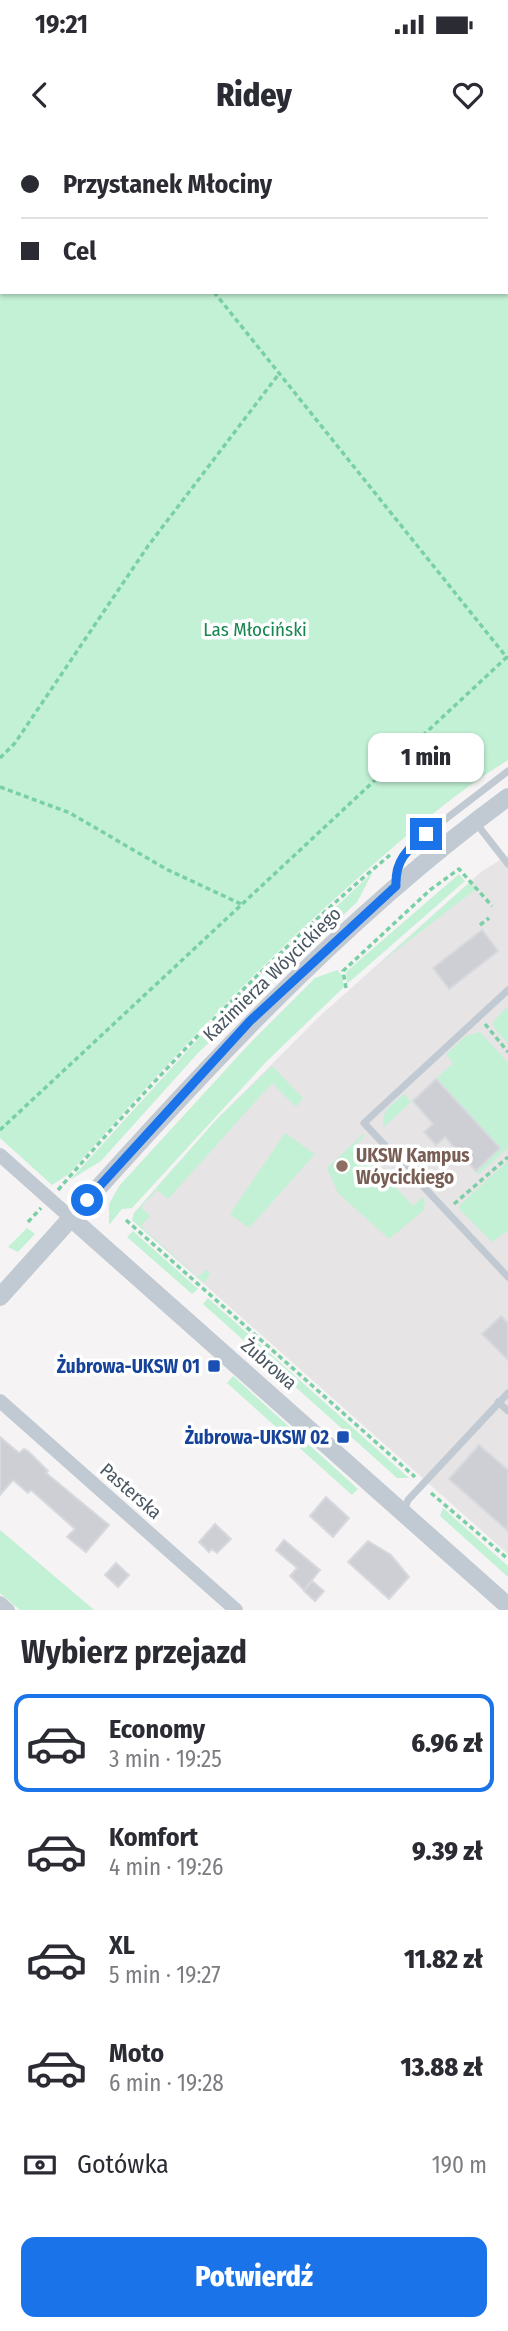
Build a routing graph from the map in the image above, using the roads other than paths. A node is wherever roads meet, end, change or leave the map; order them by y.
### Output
1 (508, 771) edge
2 (508, 797) edge
3 (475, 822) junction
4 (508, 863) edge
5 (396, 886) junction
6 (508, 990) edge
7 (0, 1155) edge
8 (72, 1218) junction
9 (508, 1277) edge
10 (0, 1297) edge
11 (508, 1394) edge
12 (0, 1401) edge
13 (498, 1402) junction
14 (508, 1411) edge
15 (404, 1511) junction
16 (0, 1603) edge
17 (508, 1606) edge
18 (8, 1610) edge
19 (236, 1610) edge

1 - 5 lane
2 - 3 street, Kazimierza Wóycickiego
3 - 4 lane
3 - 5 street, Kazimierza Wóycickiego
5 - 8 street, Kazimierza Wóycickiego
6 - 9 lane
7 - 8 street, Żubrowa
8 - 10 street, Kazimierza Wóycickiego
8 - 15 street, Żubrowa
11 - 13 lane
12 - 19 street, Pasterska
13 - 14 lane
13 - 15 lane
15 - 17 street, Żubrowa
16 - 18 street

